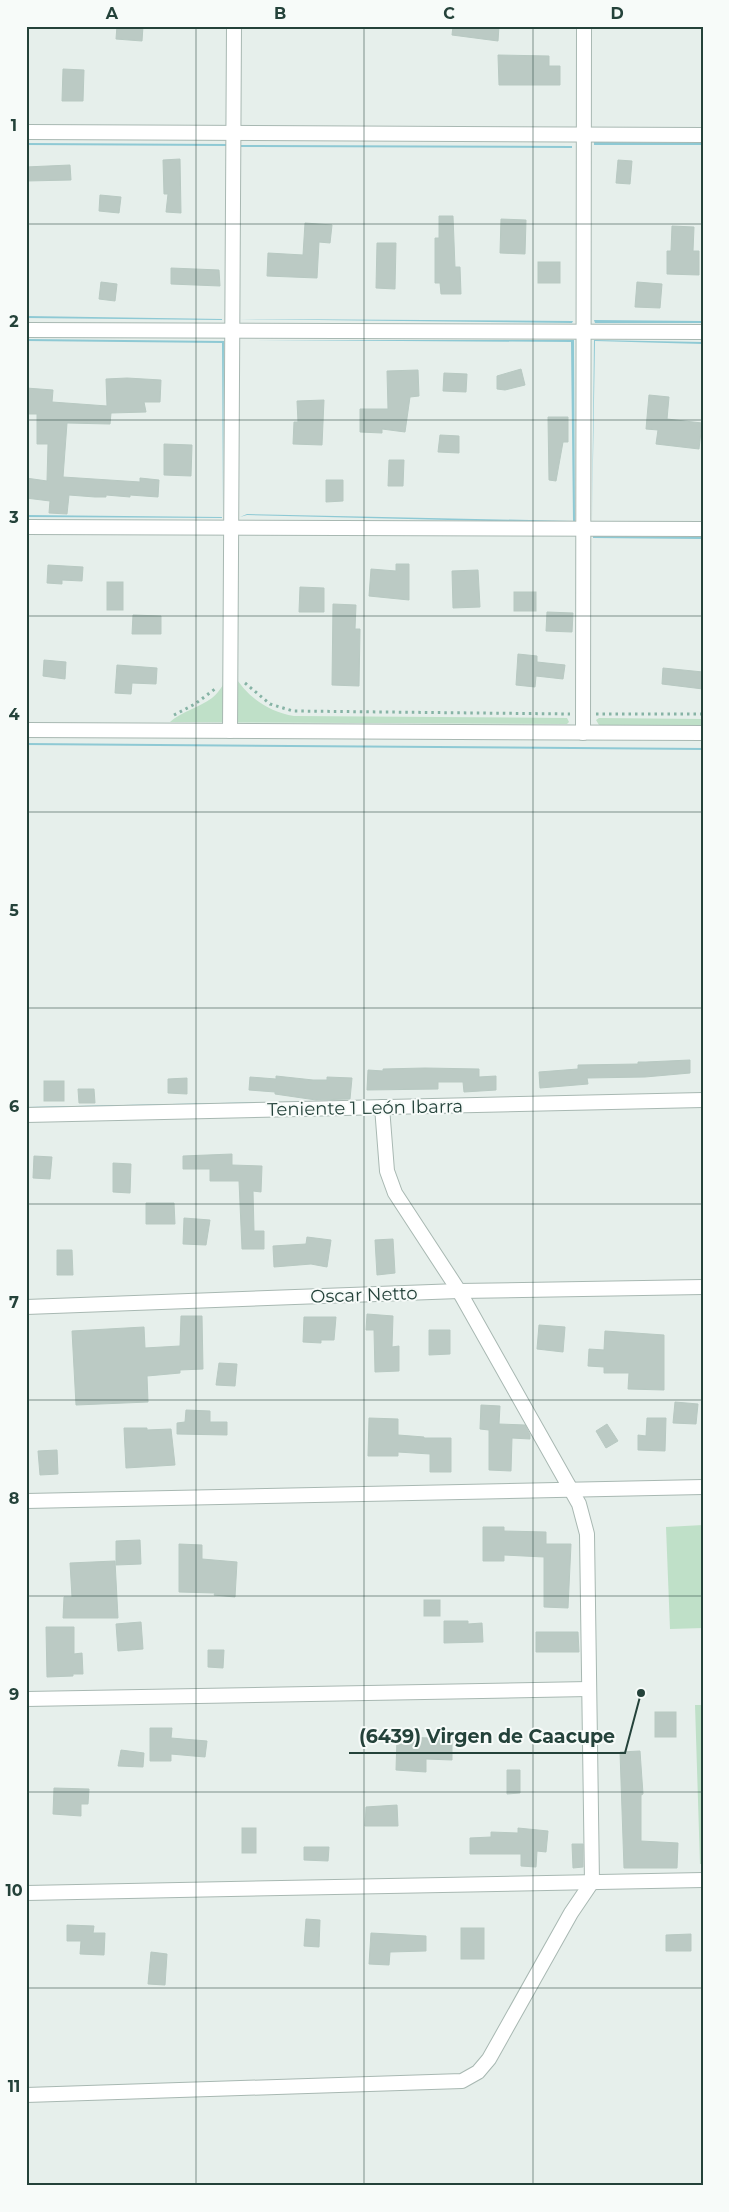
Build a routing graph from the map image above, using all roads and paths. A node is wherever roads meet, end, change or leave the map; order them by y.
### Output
1 (234, 26) edge
2 (584, 26) edge
3 (26, 132) edge
4 (233, 133) junction
5 (583, 135) junction
6 (703, 135) edge
7 (26, 330) edge
8 (232, 330) junction
9 (583, 332) junction
10 (703, 332) edge
11 (26, 527) edge
12 (231, 528) junction
13 (583, 529) junction
14 (703, 529) edge
15 (231, 659) junction
16 (220, 685) dead end
17 (583, 714) junction
18 (703, 714) edge
19 (166, 718) dead end
20 (26, 730) edge
21 (230, 731) junction
22 (583, 733) junction
23 (703, 733) edge
24 (703, 1100) edge
25 (382, 1107) junction
26 (26, 1115) edge
27 (703, 1287) edge
28 (459, 1291) junction
29 (26, 1307) edge
30 (703, 1488) edge
31 (572, 1490) junction
32 (26, 1501) edge
33 (589, 1688) junction
34 (26, 1699) edge
35 (703, 1880) edge
36 (592, 1882) junction
37 (26, 1893) edge
38 (26, 2095) edge

1 - 4 street
2 - 5 street
3 - 4 street
4 - 5 street
4 - 8 street
5 - 6 street
5 - 9 street
7 - 8 street
8 - 9 street
8 - 12 street
9 - 10 street
9 - 13 street
11 - 12 street
12 - 13 street
12 - 15 street
13 - 14 street
13 - 17 street
15 - 17 path
15 - 21 street
16 - 19 path
17 - 18 path
17 - 22 street
20 - 21 street
21 - 22 street
22 - 23 street
24 - 25 street, Teniente 1 León Ibarra
25 - 26 street, Teniente 1 León Ibarra
25 - 28 street
27 - 28 street, Oscar Netto
28 - 29 street, Oscar Netto
28 - 31 street
30 - 31 street
31 - 32 street
31 - 33 street
33 - 34 street
33 - 36 street
35 - 36 street
36 - 37 street
36 - 38 street

